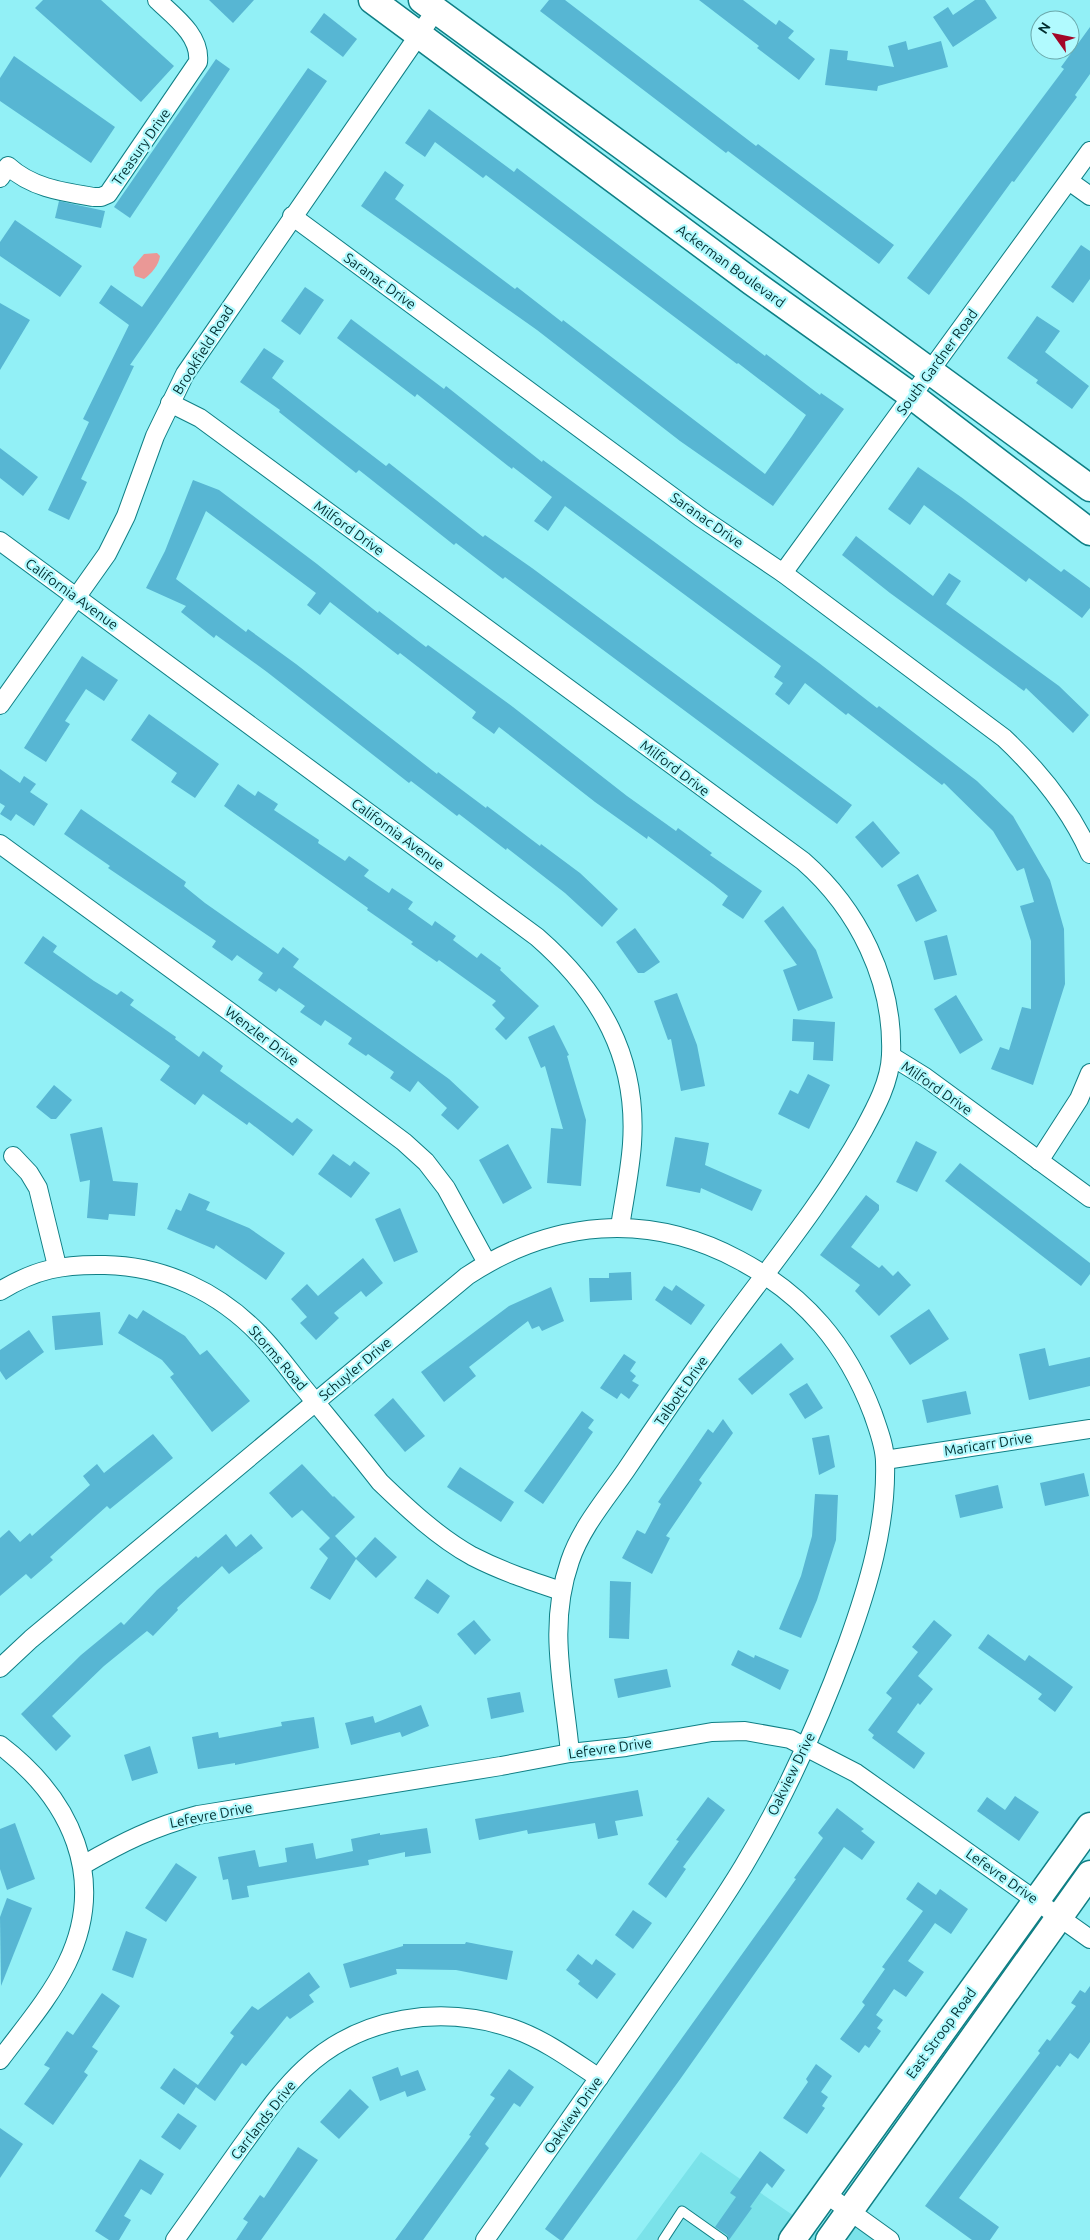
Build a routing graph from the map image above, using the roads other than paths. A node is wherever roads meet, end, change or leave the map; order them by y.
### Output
1 (157, 0) edge
2 (372, 0) edge
3 (429, 5) edge
4 (418, 35) junction
5 (1090, 151) edge
6 (0, 178) edge
7 (1069, 180) junction
8 (1090, 196) edge
9 (292, 216) junction
10 (929, 372) junction
11 (912, 396) junction
12 (170, 403) junction
13 (1090, 488) edge
14 (1090, 532) edge
15 (0, 541) edge
16 (783, 573) junction
17 (76, 596) junction
18 (0, 705) edge
19 (0, 844) edge
20 (1090, 854) edge
21 (891, 1056) junction
22 (1090, 1073) edge
23 (13, 1156) dead end
24 (1039, 1161) junction
25 (1090, 1198) edge
26 (620, 1227) junction
27 (487, 1263) junction
28 (57, 1266) junction
29 (765, 1275) junction
30 (0, 1291) edge
31 (316, 1402) junction
32 (1090, 1429) edge
33 (885, 1460) junction
34 (561, 1591) junction
35 (0, 1668) edge
36 (0, 1745) edge
37 (805, 1746) junction
38 (570, 1753) junction
39 (1090, 1826) edge
40 (83, 1865) junction
41 (1090, 1874) edge
42 (1036, 1900) junction
43 (1059, 1917) junction
44 (1090, 1940) edge
45 (0, 2060) edge
46 (598, 2078) junction
47 (826, 2194) junction
48 (849, 2211) junction
49 (175, 2240) edge
50 (485, 2240) edge
51 (663, 2240) edge
52 (723, 2240) edge
53 (792, 2240) edge
54 (829, 2240) edge
55 (890, 2240) edge

1 - 6 street, Treasury Drive
2 - 4 street, Ackerman Boulevard
3 - 4 street, Brookfield Road
3 - 10 street
4 - 9 street, Brookfield Road
4 - 11 street, Ackerman Boulevard
5 - 7 street, South Gardner Road
7 - 8 street
7 - 10 street, South Gardner Road
9 - 12 street, Brookfield Road
9 - 16 street, Saranac Drive
10 - 11 street, South Gardner Road
10 - 13 street
11 - 14 street, Ackerman Boulevard
11 - 16 street, South Gardner Road
12 - 17 street, Brookfield Road
12 - 21 street, Milford Drive
15 - 17 street, California Avenue
16 - 20 street, Saranac Drive
17 - 18 street, Brookfield Road
17 - 26 street, California Avenue
19 - 27 street, Wenzler Drive
21 - 24 street, Milford Drive
21 - 29 street, Talbott Drive
22 - 24 street
23 - 28 street
24 - 25 street, Milford Drive
26 - 27 street, Schuyler Drive
26 - 29 street, Schuyler Drive
27 - 31 street, Schuyler Drive
28 - 30 street, Storms Road
28 - 31 street, Storms Road
29 - 33 street, Oakview Drive
29 - 34 street, Talbott Drive
31 - 34 street, Storms Road
31 - 35 street, Schuyler Drive
32 - 33 street, Maricarr Drive
33 - 37 street, Oakview Drive
34 - 38 street, Talbott Drive
36 - 40 street
37 - 38 street, Lefevre Drive
37 - 42 street, Lefevre Drive
37 - 46 street, Oakview Drive
38 - 40 street, Lefevre Drive
39 - 42 street, East Stroop Road
40 - 45 street
41 - 43 street
42 - 43 street, Lefevre Drive
42 - 47 street, East Stroop Road
43 - 44 street, Lefevre Drive
43 - 48 street
46 - 49 street, Carrlands Drive
46 - 50 street, Oakview Drive
47 - 48 street
47 - 53 street, East Stroop Road
48 - 54 street
48 - 55 street
51 - 52 lane

